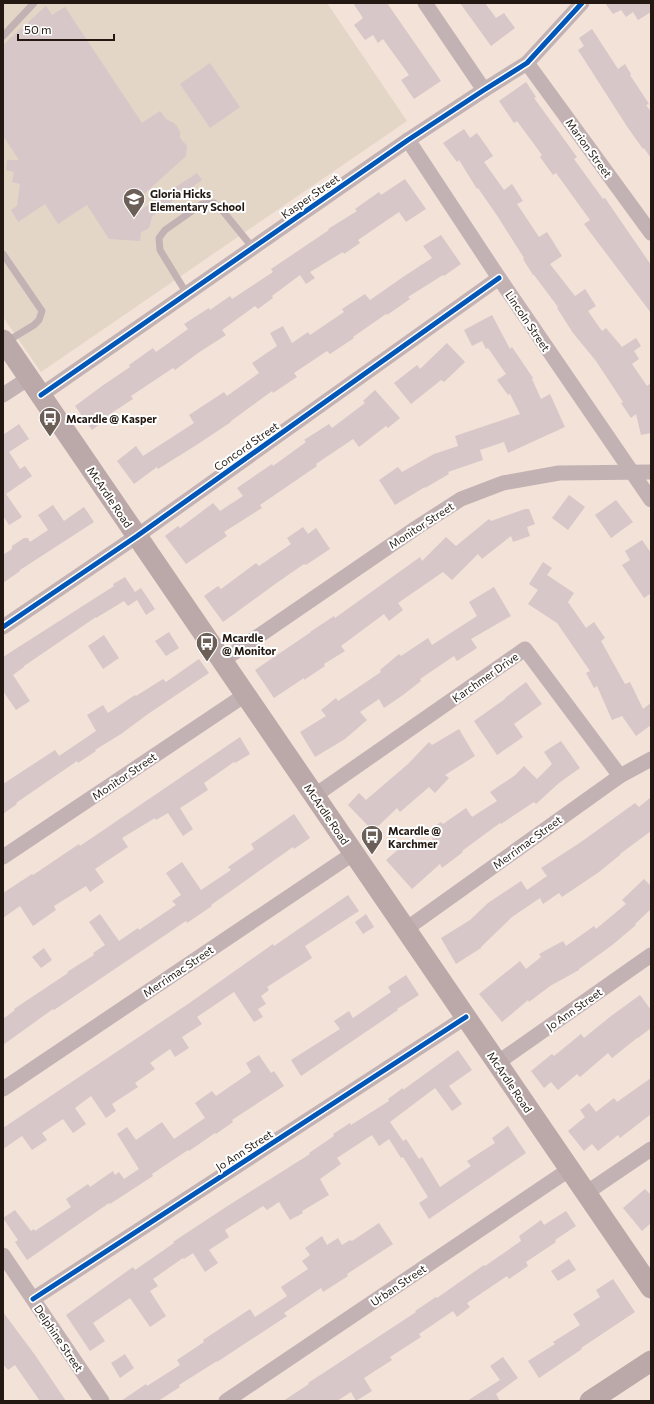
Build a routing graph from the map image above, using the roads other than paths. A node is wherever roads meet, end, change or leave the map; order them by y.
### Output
1 (34, 3) edge
2 (425, 3) edge
3 (582, 3) edge
4 (3, 36) edge
5 (527, 63) junction
6 (484, 90) junction
7 (408, 140) junction
8 (651, 233) edge
9 (253, 248) junction
10 (3, 254) edge
11 (499, 278) junction
12 (187, 294) junction
13 (4, 342) edge
14 (29, 378) junction
15 (3, 395) edge
16 (41, 396) junction
17 (631, 472) junction
18 (651, 472) edge
19 (651, 500) edge
20 (137, 536) junction
21 (3, 627) edge
22 (222, 661) junction
23 (245, 695) junction
24 (651, 759) edge
25 (620, 776) junction
26 (314, 796) junction
27 (354, 853) junction
28 (3, 857) edge
29 (406, 929) junction
30 (651, 955) edge
31 (466, 1017) junction
32 (497, 1063) junction
33 (3, 1089) edge
34 (651, 1149) edge
35 (570, 1169) junction
36 (586, 1193) junction
37 (3, 1255) edge
38 (651, 1288) edge
39 (33, 1299) junction
40 (651, 1360) edge
41 (102, 1401) edge
42 (226, 1401) edge
43 (590, 1401) edge

1 - 4 lane
2 - 6 street
3 - 5 street, Kasper Street
5 - 6 street, Kasper Street
5 - 8 street, Marion Street
6 - 7 street, Kasper Street
7 - 9 street, Kasper Street
7 - 11 street, Lincoln Street
9 - 12 street, Kasper Street
9 - 12 lane
10 - 13 lane
11 - 17 street, Lincoln Street
11 - 20 street, Concord Street
12 - 16 street, Kasper Street
13 - 14 main road, McArdle Road
14 - 15 street
14 - 16 main road, McArdle Road
16 - 20 main road, McArdle Road
17 - 18 street, Monitor Street
17 - 19 street, Lincoln Street
17 - 22 street, Monitor Street
20 - 21 street, Concord Street
20 - 22 main road, McArdle Road
22 - 23 main road, McArdle Road
23 - 26 main road, McArdle Road
23 - 28 street, Monitor Street
24 - 25 street, Merrimac Street
25 - 26 street, Karchmer Drive
25 - 29 street, Merrimac Street
26 - 27 main road, McArdle Road
27 - 29 main road, McArdle Road
27 - 33 street, Merrimac Street
29 - 31 main road, McArdle Road
30 - 32 street, Jo Ann Street
31 - 32 main road, McArdle Road
31 - 39 street, Jo Ann Street
32 - 35 main road, McArdle Road
34 - 36 street
35 - 36 main road, McArdle Road
35 - 42 street, Urban Street
36 - 38 main road, McArdle Road
37 - 39 street, Delphine Street
39 - 41 street, Delphine Street
40 - 43 main road

